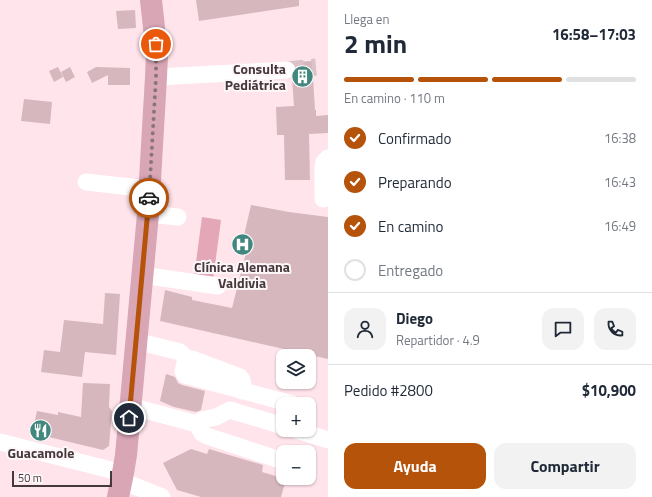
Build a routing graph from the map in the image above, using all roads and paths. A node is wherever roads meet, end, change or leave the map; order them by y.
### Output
1 (152, 0) edge
2 (287, 70) tunnel mouth
3 (156, 77) junction
4 (328, 158) edge
5 (86, 182) dead end
6 (149, 189) junction
7 (323, 199) dead end
8 (148, 214) junction
9 (178, 217) dead end
10 (142, 275) junction
11 (218, 286) dead end
12 (136, 341) junction
13 (276, 400) edge
14 (130, 406) junction
15 (197, 424) junction
16 (276, 424) edge
17 (316, 436) edge
18 (328, 440) edge
19 (0, 442) edge
20 (276, 459) edge
21 (121, 484) edge
22 (162, 497) edge

1 - 3 main road
2 - 3 street
3 - 6 main road
4 - 7 street
5 - 6 street
6 - 8 main road
8 - 9 street
8 - 10 main road
10 - 11 street
10 - 12 main road
12 - 13 street
12 - 14 main road
14 - 15 street
14 - 21 main road
15 - 16 street
15 - 20 street
17 - 18 street
19 - 21 street
21 - 22 street

